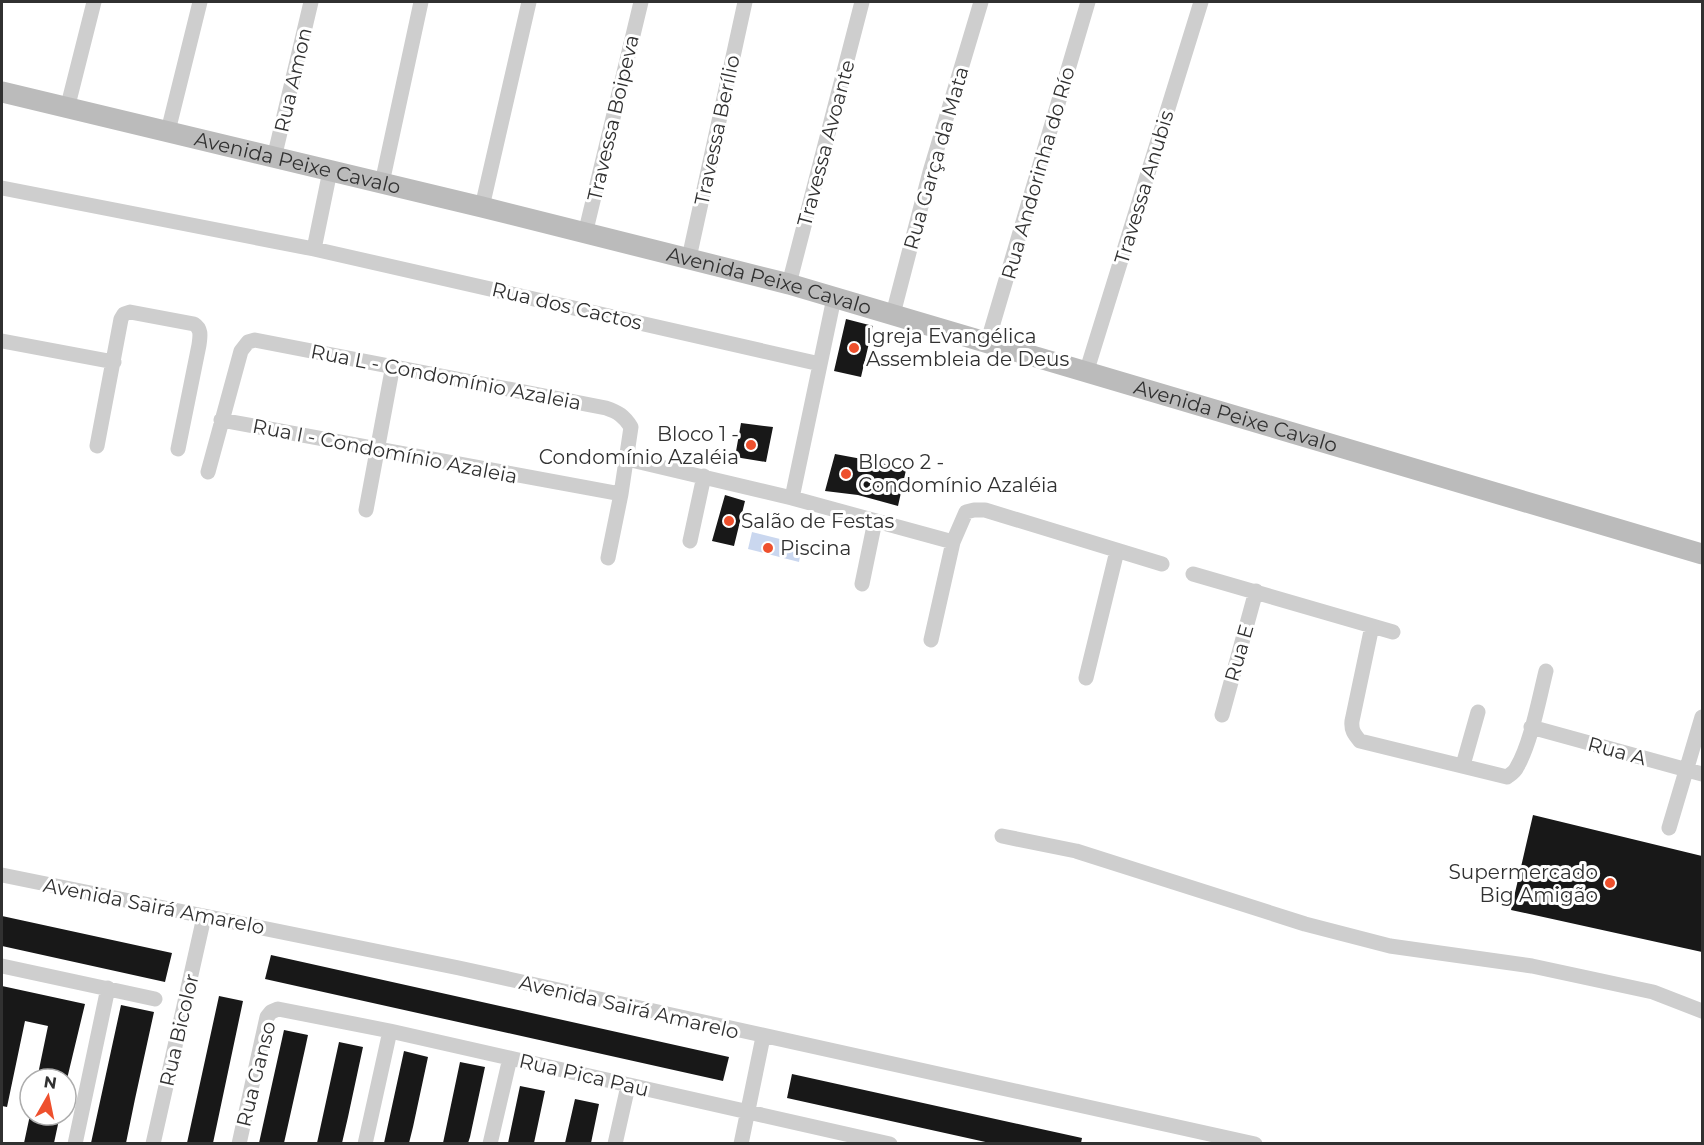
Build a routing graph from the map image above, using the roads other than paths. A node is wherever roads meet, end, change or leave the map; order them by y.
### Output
1 (94, 2) edge
2 (200, 2) edge
3 (312, 2) edge
4 (421, 2) edge
5 (529, 2) edge
6 (641, 2) edge
7 (745, 2) edge
8 (862, 2) edge
9 (981, 2) edge
10 (1088, 2) edge
11 (1201, 2) edge
12 (2, 92) edge
13 (68, 108) junction
14 (168, 131) junction
15 (274, 158) junction
16 (330, 171) junction
17 (382, 183) junction
18 (2, 188) edge
19 (482, 207) junction
20 (585, 234) junction
21 (314, 249) junction
22 (689, 258) junction
23 (789, 284) junction
24 (834, 298) junction
25 (893, 314) junction
26 (2, 341) edge
27 (987, 344) junction
28 (114, 362) junction
29 (820, 364) junction
30 (393, 365) junction
31 (1086, 373) junction
32 (221, 420) junction
33 (97, 446) dead end
34 (178, 448) dead end
35 (377, 449) junction
36 (627, 459) junction
37 (208, 472) dead end
38 (704, 476) junction
39 (621, 494) junction
40 (792, 498) junction
41 (366, 510) dead end
42 (875, 520) junction
43 (690, 541) dead end
44 (953, 542) junction
45 (1117, 551) junction
46 (1702, 554) edge
47 (608, 558) dead end
48 (1162, 564) dead end
49 (1193, 574) dead end
50 (862, 584) dead end
51 (1256, 591) junction
52 (1372, 626) junction
53 (1393, 632) dead end
54 (931, 640) dead end
55 (1546, 671) dead end
56 (1086, 678) dead end
57 (1478, 712) dead end
58 (1222, 715) dead end
59 (1702, 717) edge
60 (1531, 727) junction
61 (1463, 765) junction
62 (1686, 770) junction
63 (1702, 774) edge
64 (1669, 828) dead end
65 (1002, 836) dead end
66 (2, 875) edge
67 (204, 917) junction
68 (2, 966) edge
69 (108, 988) junction
70 (155, 999) dead end
71 (278, 1009) joint
72 (1702, 1011) edge
73 (390, 1031) junction
74 (763, 1037) junction
75 (510, 1058) junction
76 (628, 1086) junction
77 (748, 1112) junction
78 (870, 1141) edge
79 (75, 1143) edge
80 (153, 1143) edge
81 (239, 1143) edge
82 (365, 1143) edge
83 (490, 1143) edge
84 (615, 1143) edge
85 (741, 1143) edge
86 (890, 1143) edge
87 (1255, 1143) edge

1 - 13 street
2 - 14 street
3 - 15 street, Rua Amon
4 - 17 street
5 - 19 street
6 - 20 street, Travessa Boipeva
7 - 22 street, Travessa Berílio
8 - 23 street, Travessa Avoante
9 - 25 street, Rua Garça da Mata
10 - 27 street, Rua Andorinha do Río
11 - 31 street, Travessa Anubis
12 - 13 street, Avenida Peixe Cavalo
13 - 14 street, Avenida Peixe Cavalo
14 - 15 street, Avenida Peixe Cavalo
15 - 16 street, Avenida Peixe Cavalo
16 - 17 street, Avenida Peixe Cavalo
16 - 21 street
17 - 19 street, Avenida Peixe Cavalo
18 - 21 street, Rua dos Cactos
19 - 20 street, Avenida Peixe Cavalo
20 - 22 street, Avenida Peixe Cavalo
21 - 29 street, Rua dos Cactos
22 - 23 street, Avenida Peixe Cavalo
23 - 24 street, Avenida Peixe Cavalo
24 - 25 street, Avenida Peixe Cavalo
24 - 29 street
25 - 27 street, Avenida Peixe Cavalo
26 - 28 street
27 - 31 street, Avenida Peixe Cavalo
28 - 33 street
28 - 34 street
29 - 40 street
30 - 32 street, Rua L - Condomínio Azaleia
30 - 35 street
30 - 36 street, Rua L - Condomínio Azaleia
31 - 46 street, Avenida Peixe Cavalo
32 - 35 street, Rua I - Condomínio Azaleia
32 - 37 street
35 - 39 street, Rua I - Condomínio Azaleia
35 - 41 street
36 - 38 street
36 - 39 street
38 - 40 street
38 - 43 street
39 - 47 street
40 - 42 street
42 - 44 street
42 - 50 street
44 - 45 street
44 - 54 street
45 - 48 street
45 - 56 street
49 - 51 street
51 - 52 street
51 - 58 street, Rua E
52 - 53 street
52 - 61 street
55 - 60 street
57 - 61 street
59 - 62 street
60 - 61 street
60 - 62 street, Rua A
62 - 63 street, Rua A
62 - 64 street
65 - 72 street
66 - 67 street, Avenida Sairá Amarelo
67 - 74 street, Avenida Sairá Amarelo
67 - 80 street, Rua Bicolor
68 - 69 street
69 - 70 street
69 - 79 street
71 - 73 street, Rua Pica Pau
71 - 81 street, Rua Ganso
73 - 75 street, Rua Pica Pau
73 - 82 street
74 - 77 street
74 - 87 street, Avenida Sairá Amarelo
75 - 76 street, Rua Pica Pau
75 - 83 street
76 - 77 street, Rua Pica Pau
76 - 84 street
77 - 78 street, Rua Pica Pau
77 - 85 street
78 - 86 street, Rua Pica Pau

